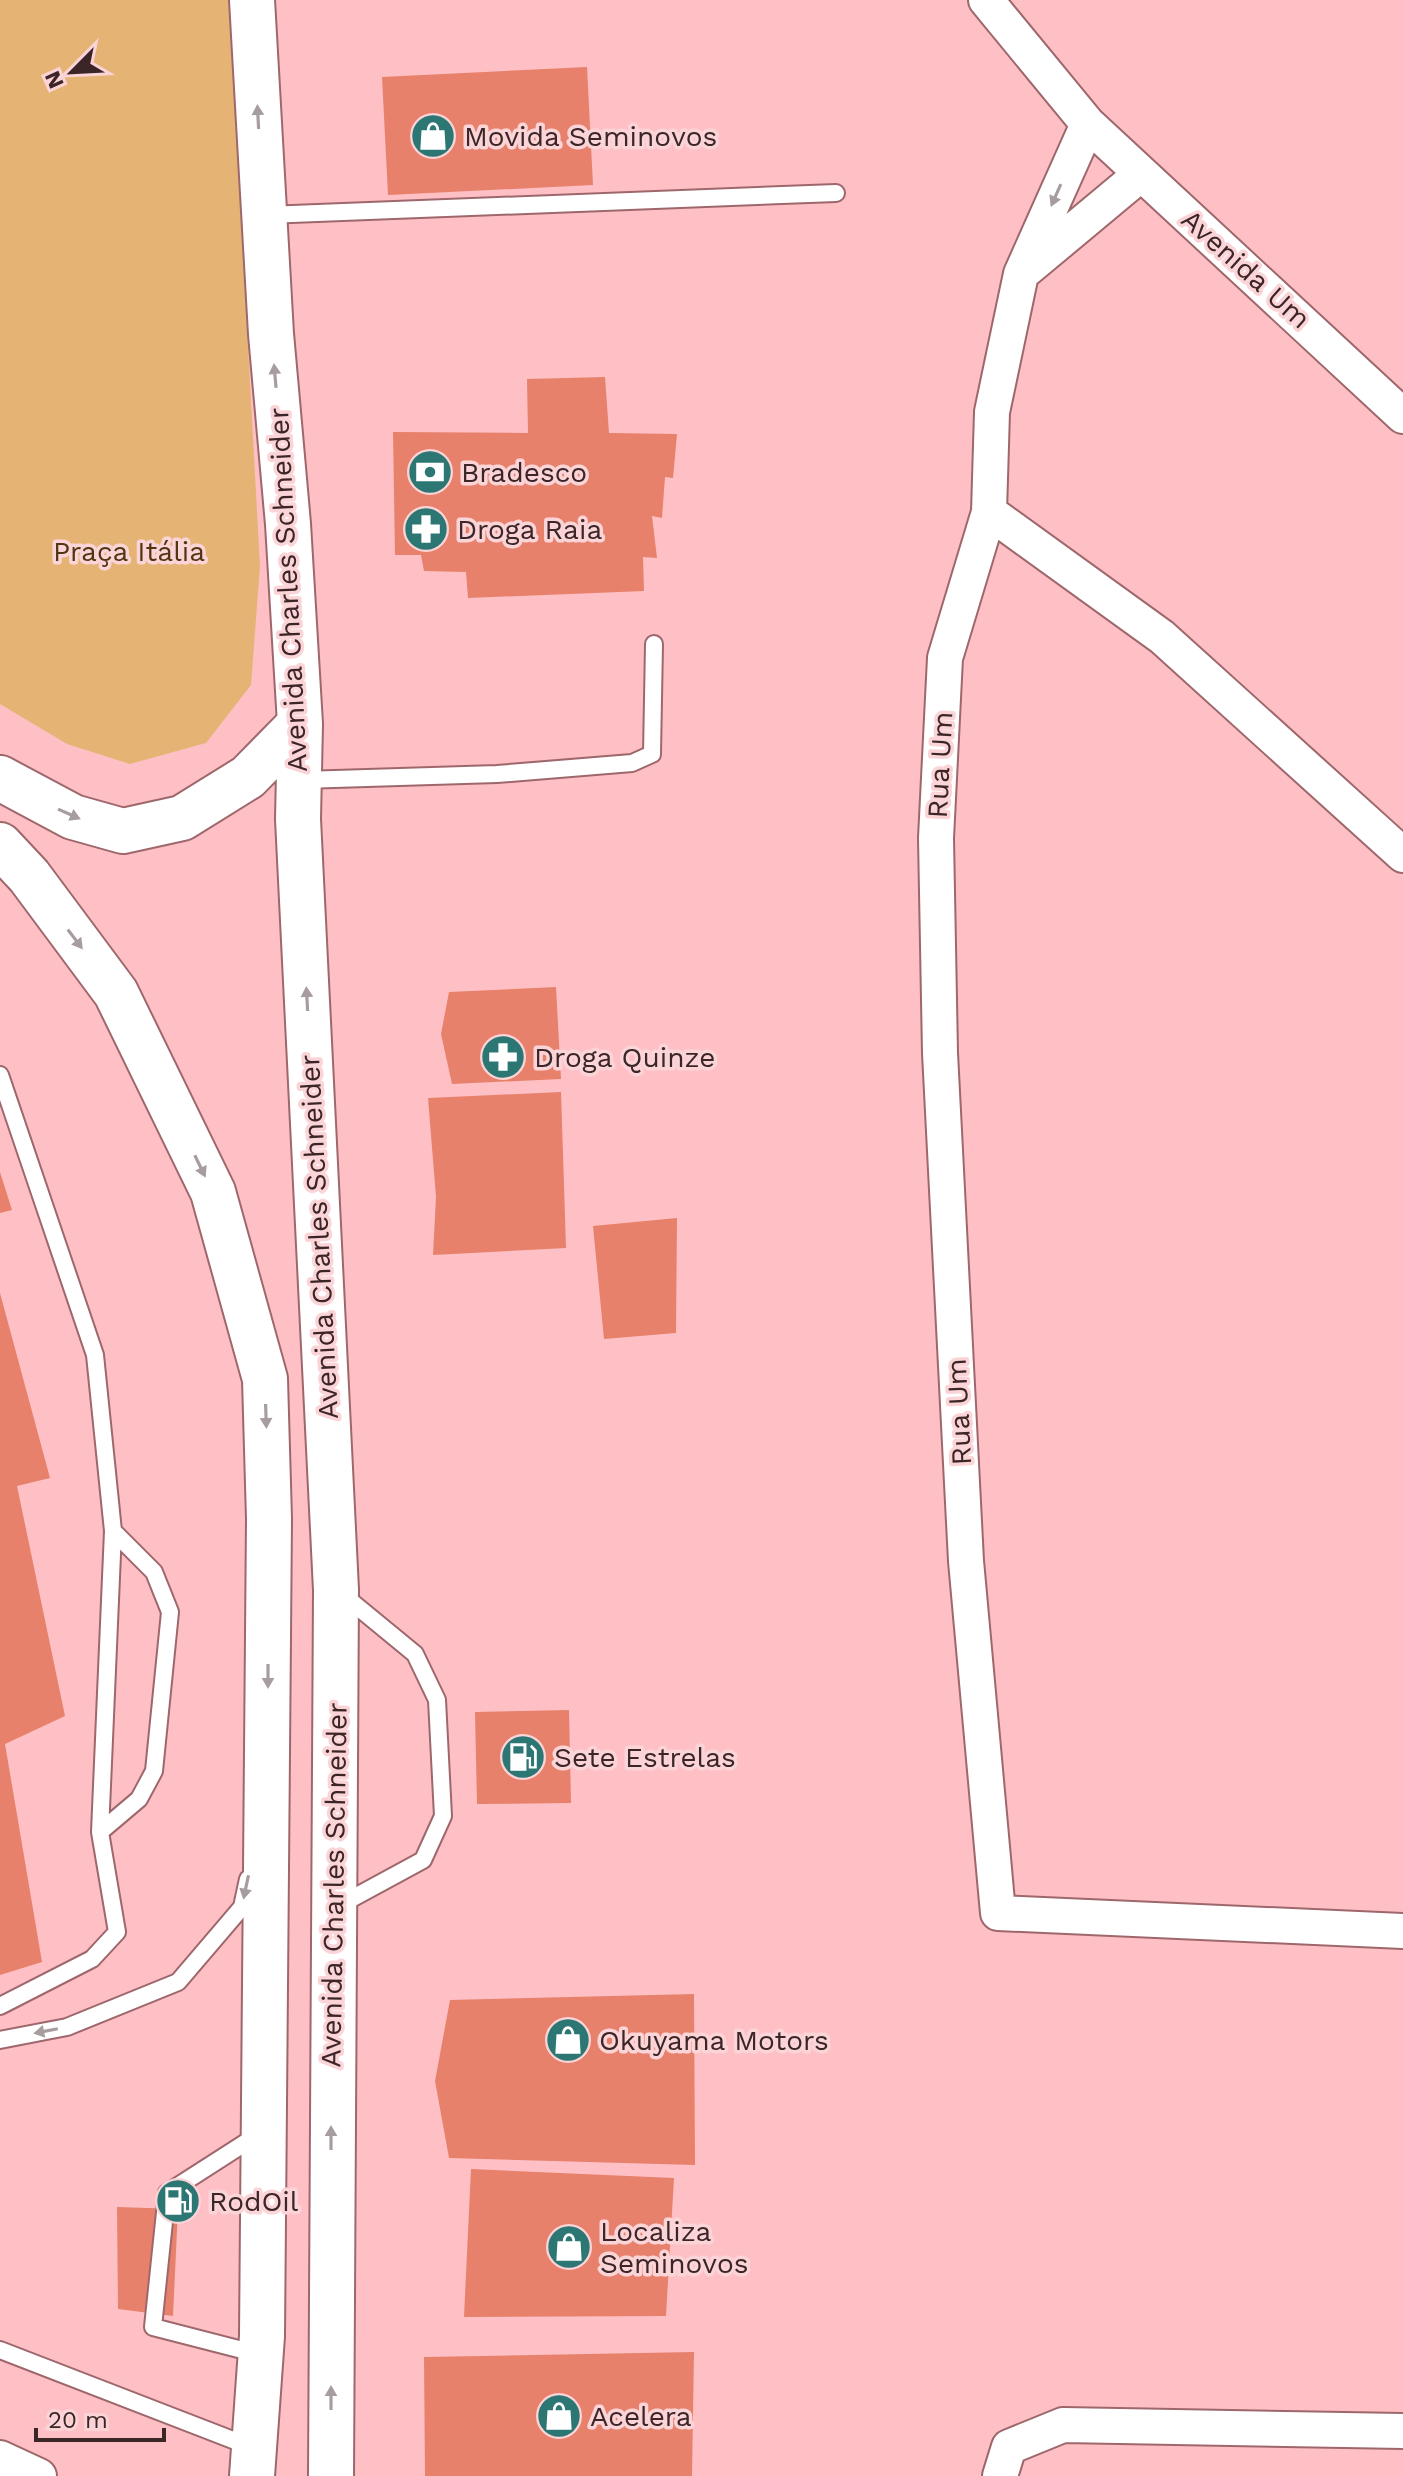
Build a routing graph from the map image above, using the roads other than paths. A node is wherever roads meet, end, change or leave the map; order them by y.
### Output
1 (252, 0) edge
2 (985, 4) edge
3 (1088, 124) junction
4 (1141, 174) junction
5 (836, 193) dead end
6 (264, 215) junction
7 (1021, 274) junction
8 (1403, 416) edge
9 (989, 512) junction
10 (654, 644) dead end
11 (300, 724) junction
12 (0, 778) edge
13 (299, 781) junction
14 (0, 845) edge
15 (1403, 855) edge
16 (0, 1075) edge
17 (113, 1531) junction
18 (336, 1590) junction
19 (268, 1783) junction
20 (100, 1832) junction
21 (335, 1908) junction
22 (1403, 1931) edge
23 (0, 2006) edge
24 (0, 2040) edge
25 (264, 2131) junction
26 (0, 2350) edge
27 (261, 2355) junction
28 (1403, 2431) edge
29 (0, 2458) edge
30 (252, 2462) edge
31 (39, 2476) edge
32 (331, 2476) edge
33 (1000, 2476) edge

6 -> 1 main road, Avenida Charles Schneider
2 - 3 street, Avenida Um
3 - 4 street, Avenida Um
3 -> 7 street, Rua Um
4 - 7 street
4 - 8 street, Avenida Um
5 - 6 lane
11 -> 6 main road, Avenida Charles Schneider
7 - 9 street, Rua Um
9 - 15 street
9 - 22 street, Rua Um
10 - 13 lane
12 -> 11 main road
11 - 13 main road, Avenida Charles Schneider
18 -> 13 main road, Avenida Charles Schneider
14 -> 19 main road
16 - 17 lane
17 - 20 lane
17 - 20 lane
18 - 21 main road, Avenida Charles Schneider
18 - 21 lane
19 -> 24 lane
19 - 25 main road
20 - 23 lane
32 -> 21 main road, Avenida Charles Schneider
25 - 27 main road
25 - 27 lane
26 - 30 lane
27 - 30 main road
28 - 33 street
29 - 31 street

